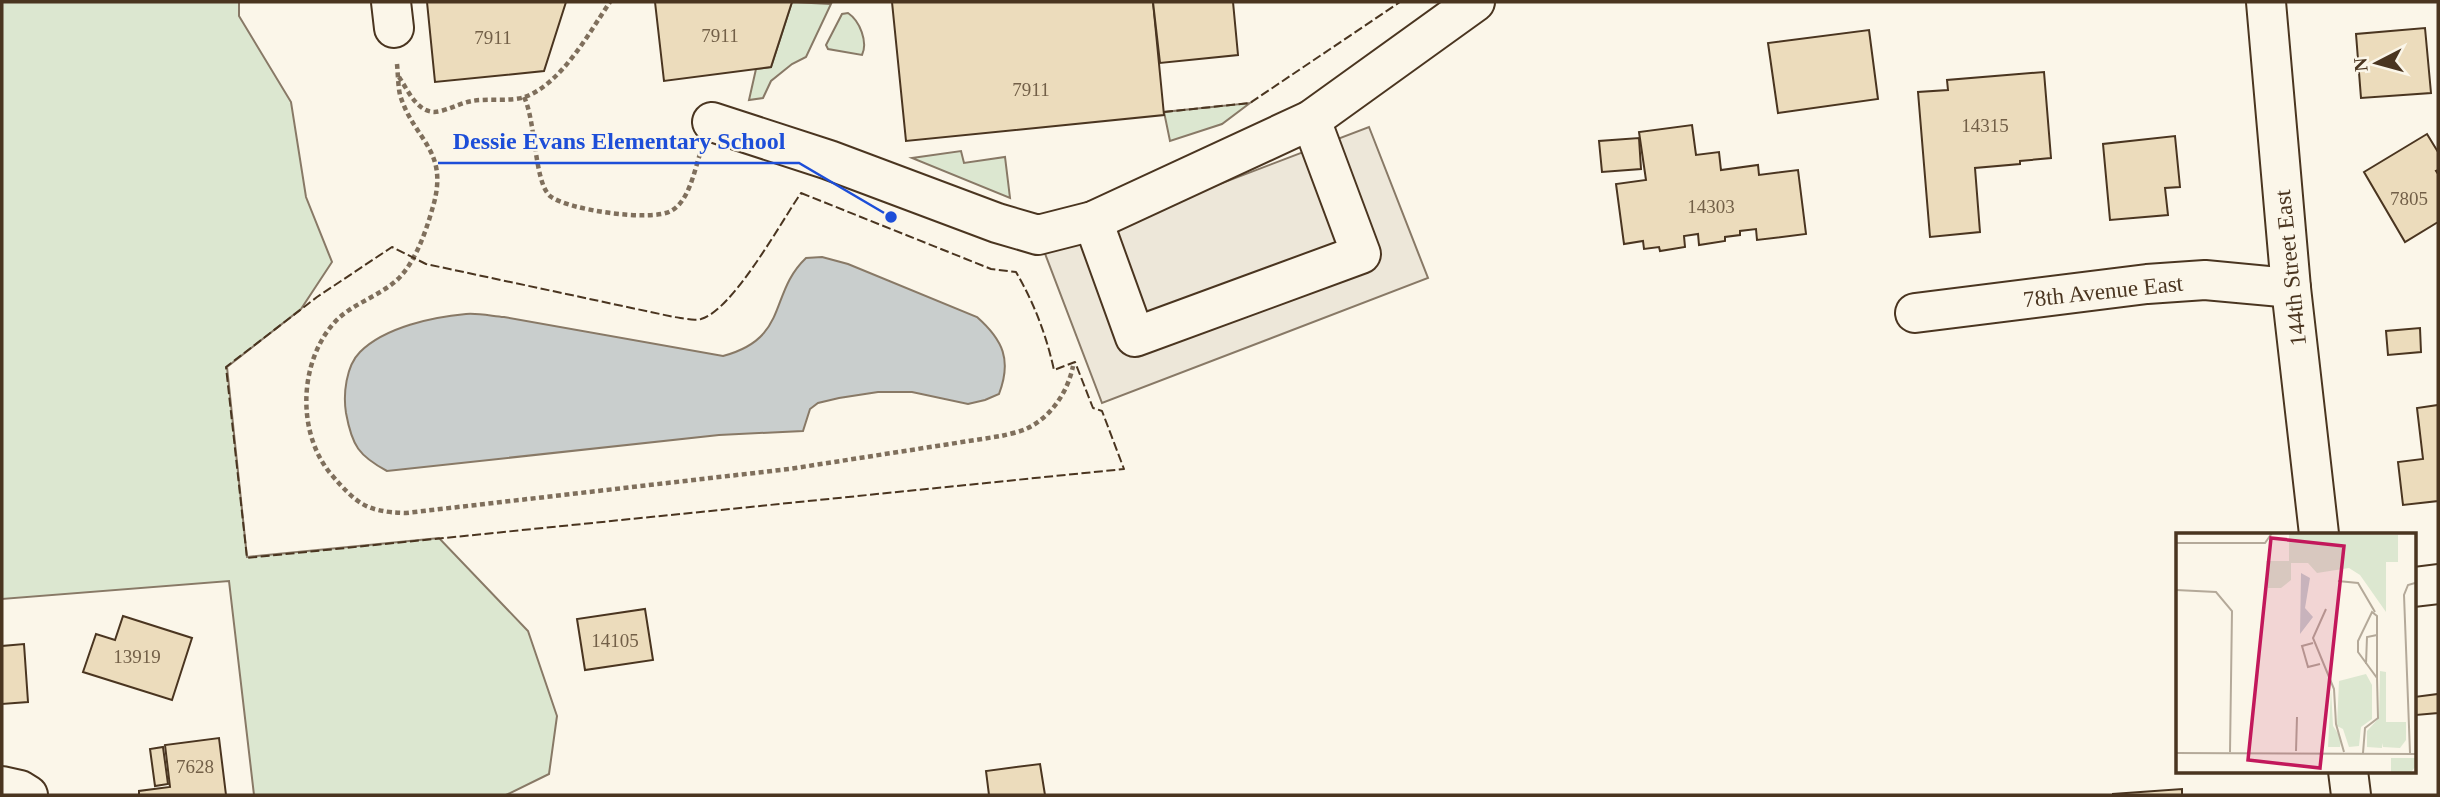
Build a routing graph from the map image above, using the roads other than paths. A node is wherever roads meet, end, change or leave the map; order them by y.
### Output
1 (1475, 2) edge
2 (2266, 2) edge
3 (1311, 120) junction
4 (712, 122) road end
5 (1093, 221) junction
6 (2291, 288) junction
7 (1916, 313) dead end
8 (2319, 533) edge
9 (2438, 584) edge
10 (2416, 587) edge
11 (2348, 772) edge
12 (2, 786) edge
13 (28, 795) edge
14 (2351, 795) edge

1 - 3 street
2 - 6 street, 144th Street East
3 - 5 street
3 - 5 street
4 - 5 street
6 - 7 street, 78th Avenue East
6 - 8 street, 144th Street East
9 - 10 street
11 - 14 street
12 - 13 street

